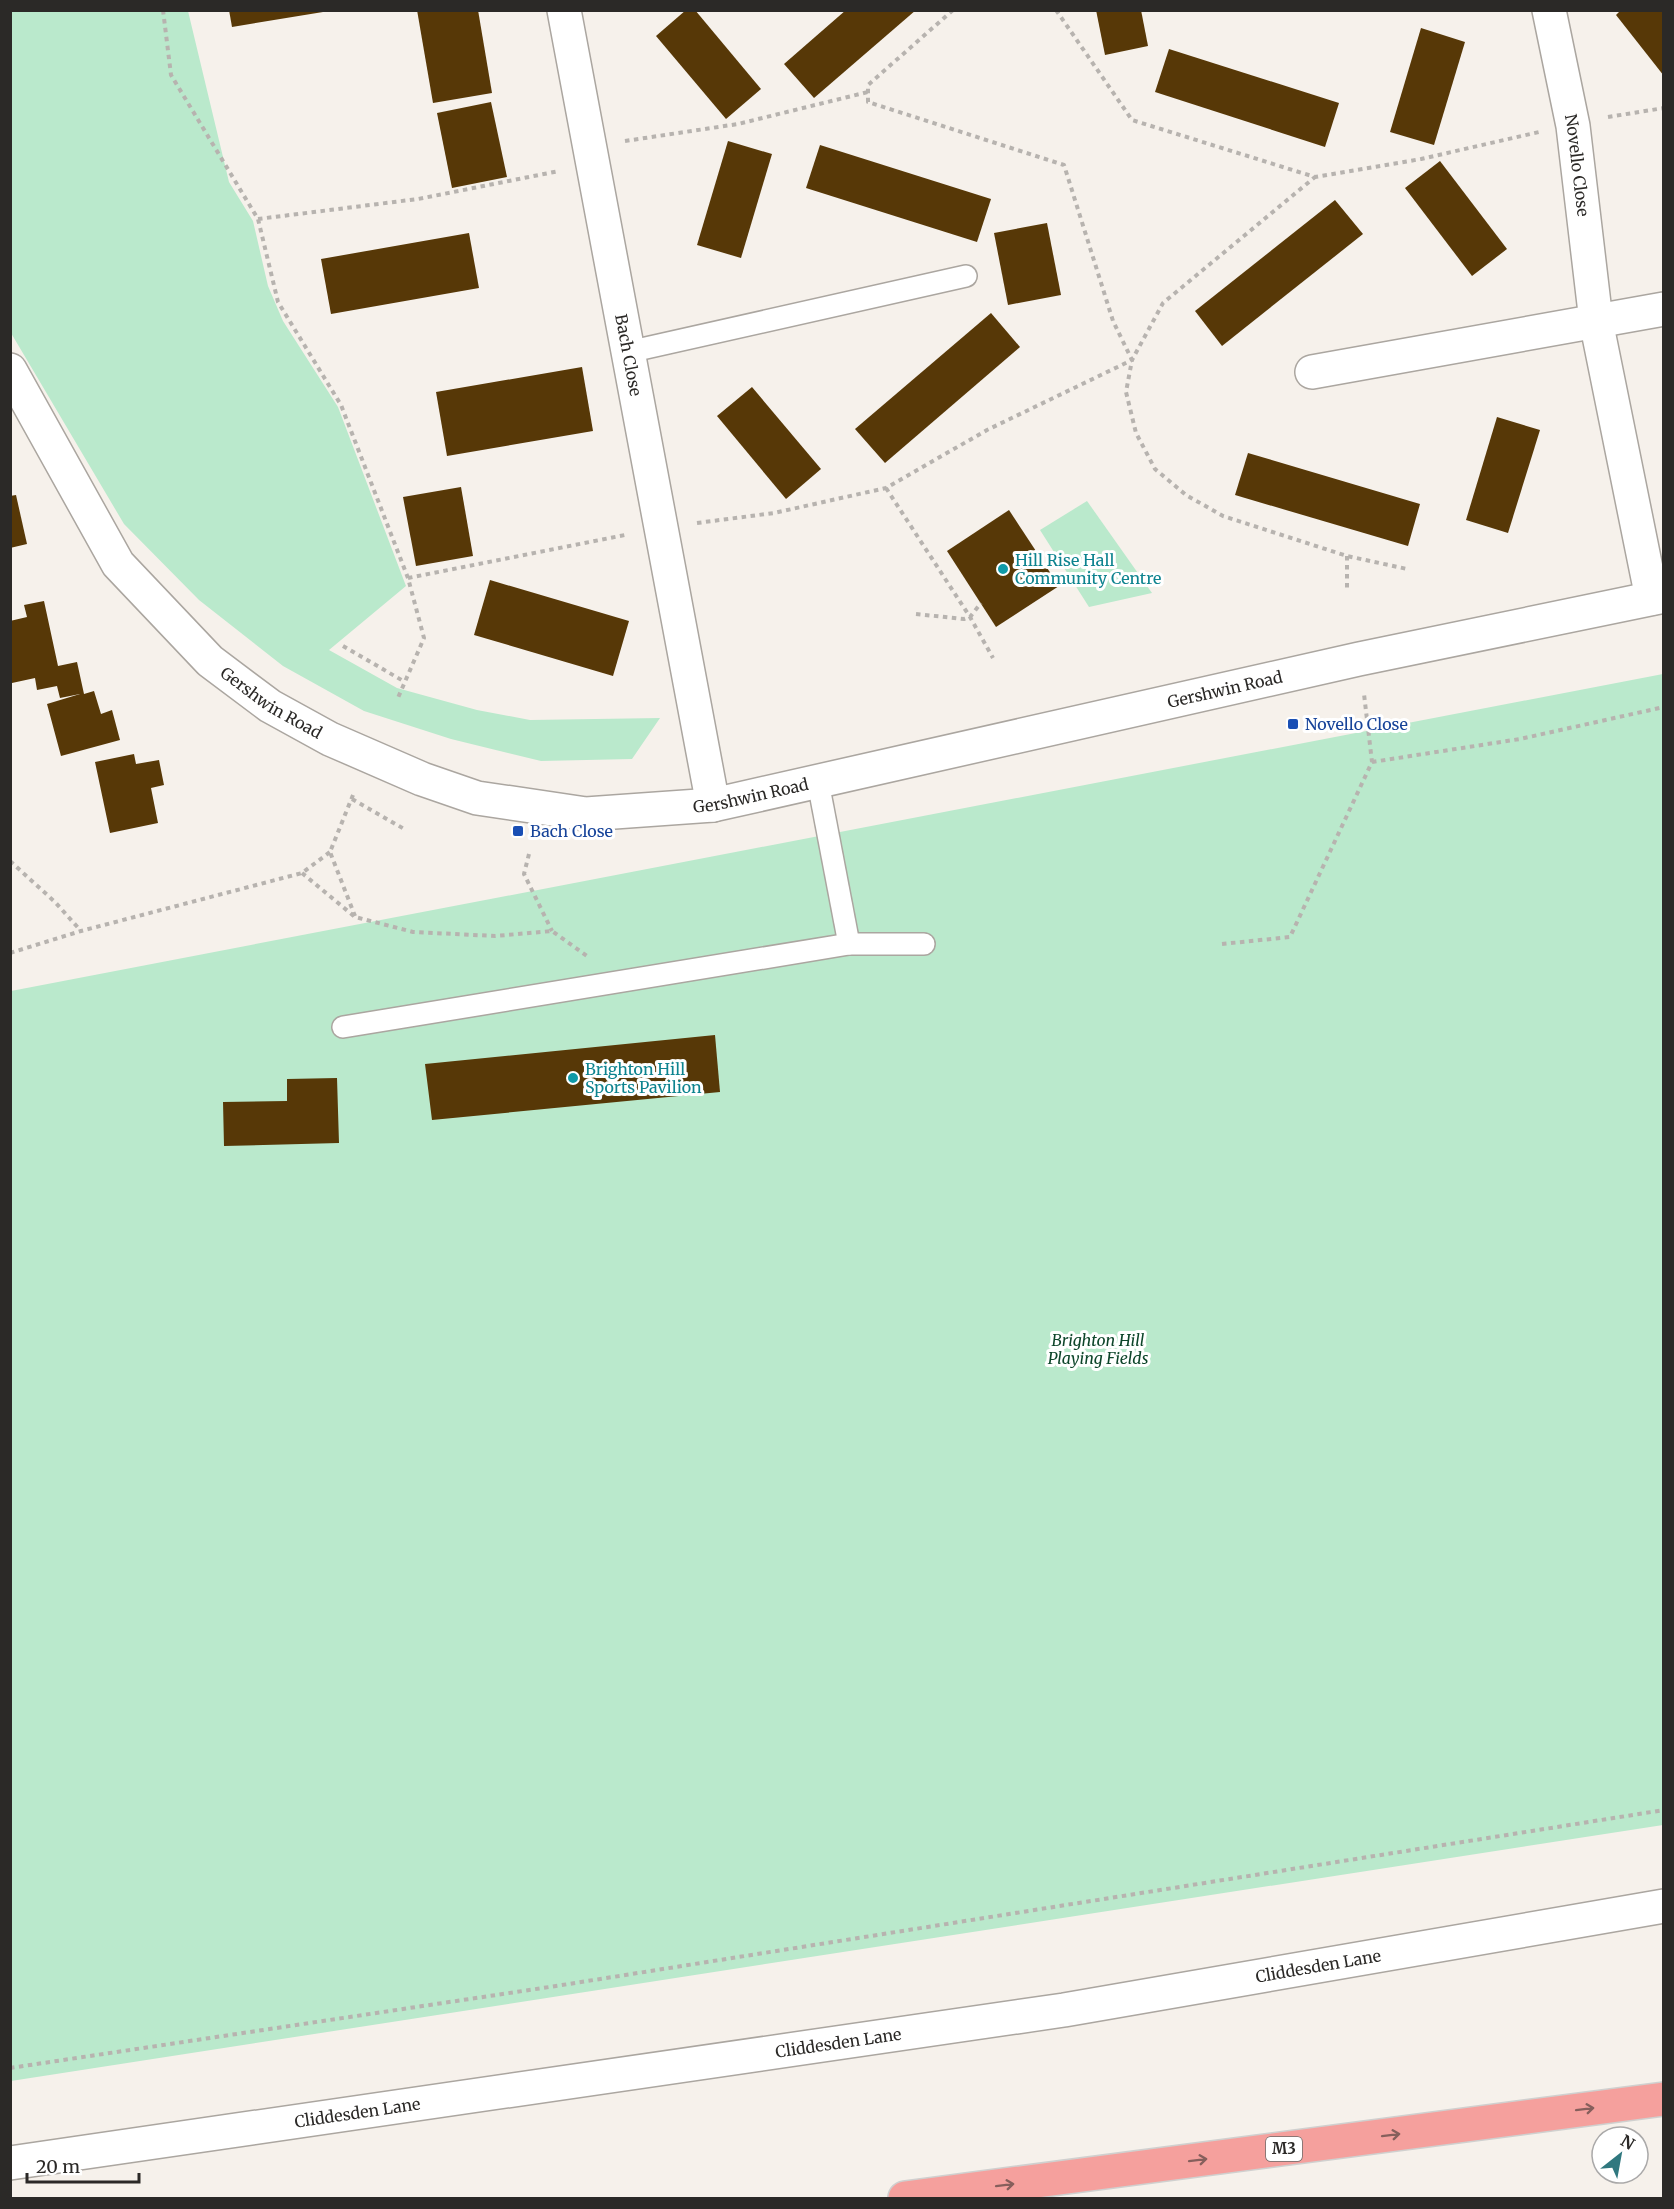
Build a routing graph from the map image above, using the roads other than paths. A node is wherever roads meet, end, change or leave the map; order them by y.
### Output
1 (564, 10) edge
2 (1549, 10) edge
3 (966, 276) dead end
4 (1664, 309) edge
5 (1596, 321) junction
6 (628, 352) junction
7 (10, 369) edge
8 (1312, 372) dead end
9 (1658, 597) edge
10 (818, 782) junction
11 (712, 805) junction
12 (849, 944) junction
13 (924, 944) dead end
14 (343, 1027) dead end
15 (1664, 1906) edge
16 (1664, 2099) edge
17 (10, 2163) edge
18 (905, 2199) edge

1 - 6 street, Bach Close
2 - 5 street, Novello Close
3 - 6 lane
4 - 5 street
5 - 8 street
5 - 9 street, Novello Close
6 - 11 street, Bach Close
7 - 11 street, Gershwin Road
9 - 10 street, Gershwin Road
10 - 11 street, Gershwin Road
10 - 12 lane
12 - 13 lane
12 - 14 lane
15 - 17 street, Cliddesden Lane
18 -> 16 highway, M3

